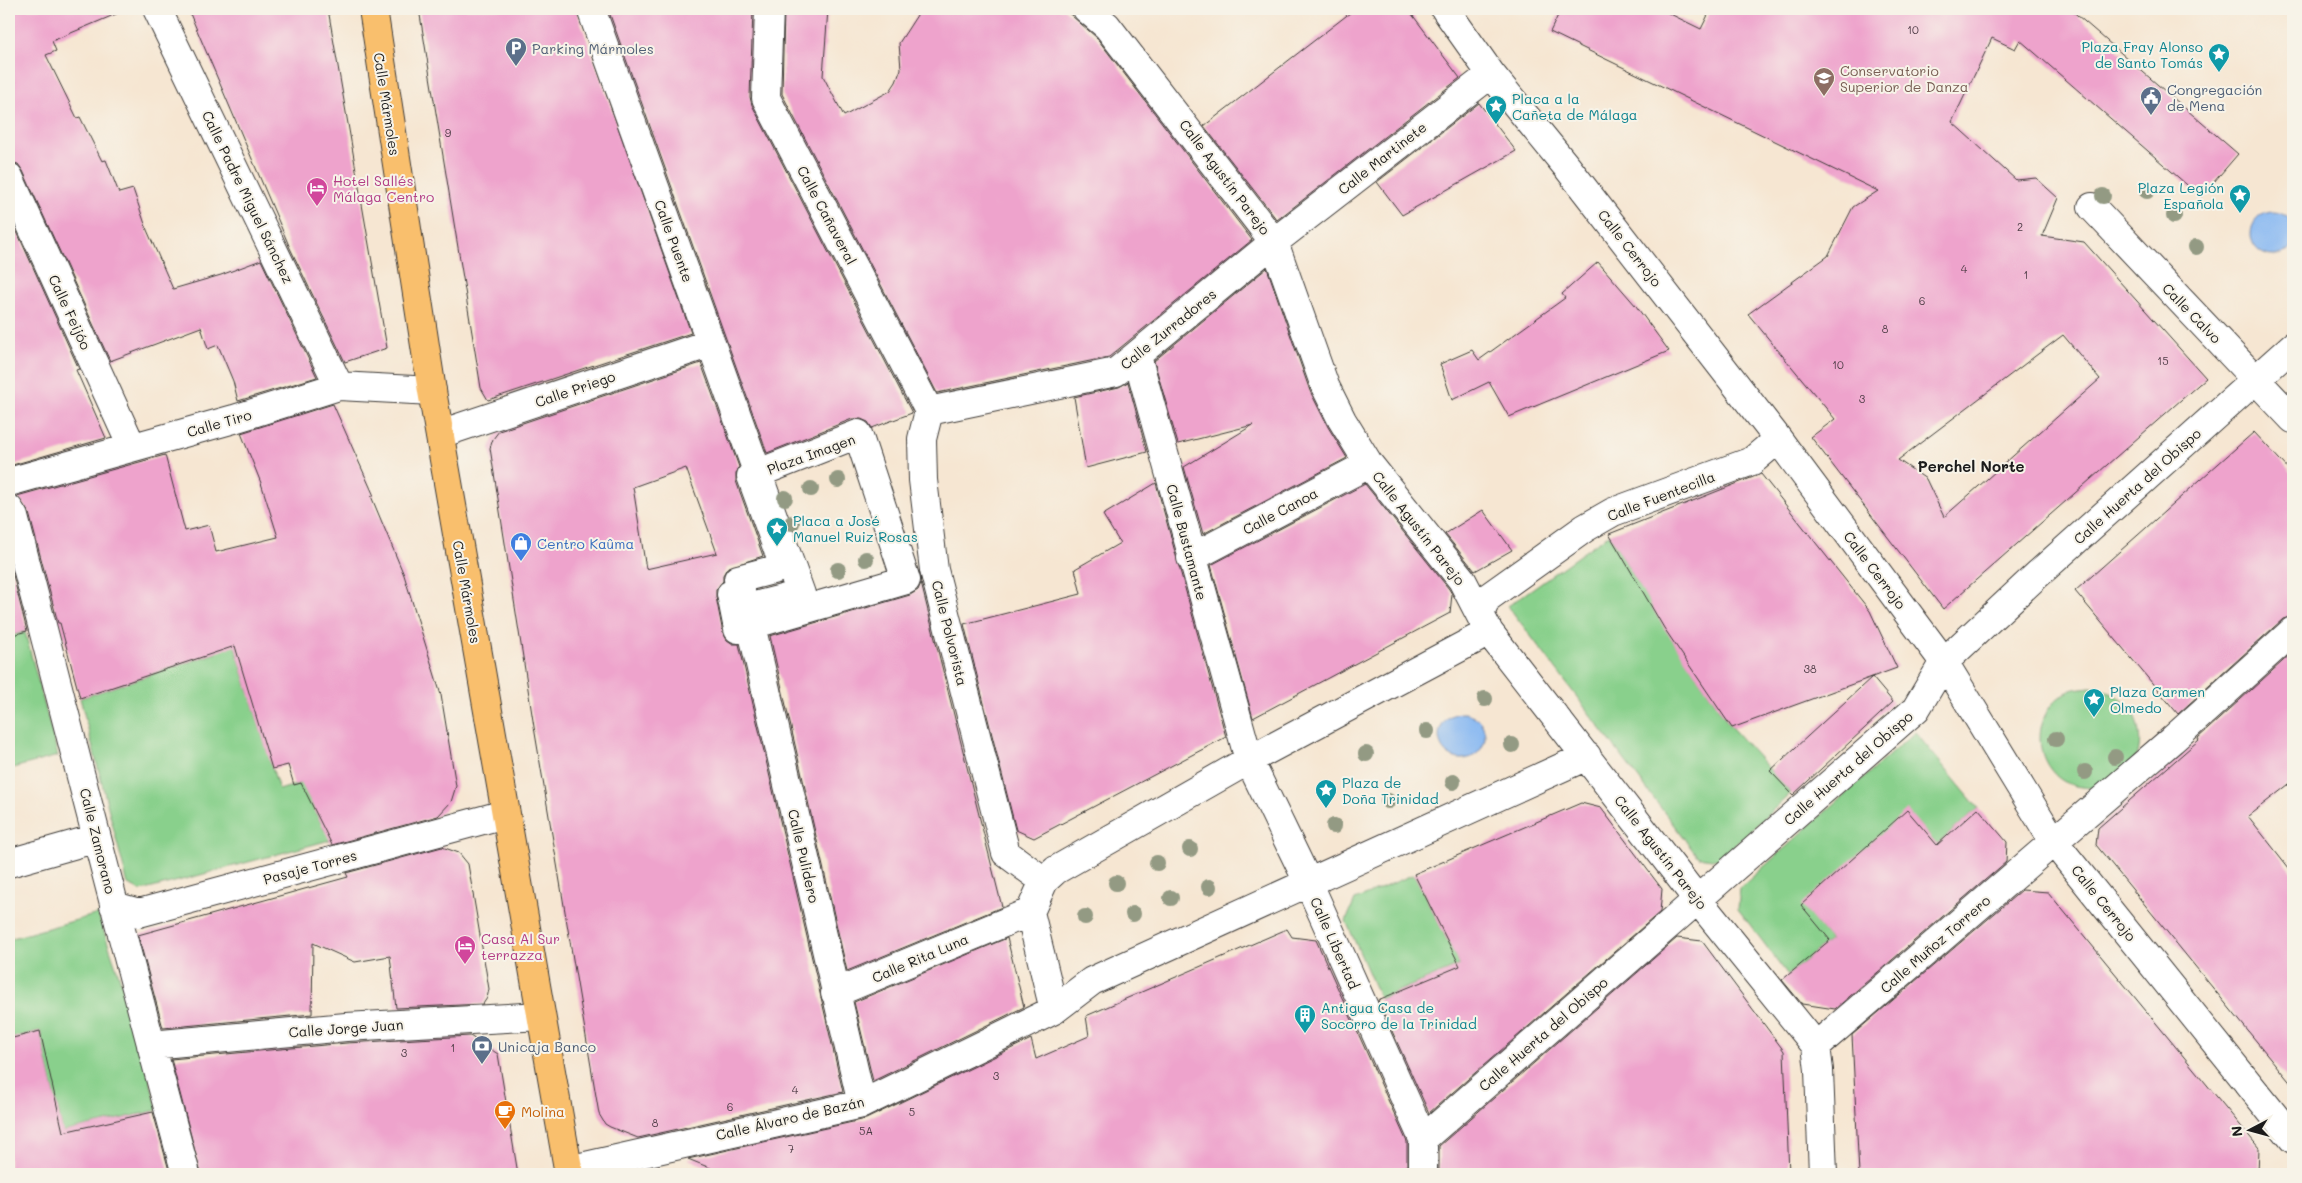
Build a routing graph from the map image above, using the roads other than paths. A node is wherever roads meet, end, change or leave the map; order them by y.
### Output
1 (157, 9) edge
2 (373, 9) edge
3 (591, 9) edge
4 (769, 9) edge
5 (1087, 9) edge
6 (1445, 9) edge
7 (1491, 74) junction
8 (9, 177) edge
9 (2092, 207) dead end
10 (1274, 242) junction
11 (711, 343) junction
12 (2293, 346) edge
13 (1137, 356) junction
14 (2256, 380) junction
15 (339, 386) junction
16 (432, 391) junction
17 (929, 411) junction
18 (2293, 419) edge
19 (440, 434) junction
20 (1778, 440) junction
21 (132, 447) junction
22 (1370, 464) junction
23 (757, 474) junction
24 (9, 482) edge
25 (9, 509) edge
26 (1191, 558) junction
27 (747, 608) joint
28 (1484, 623) junction
29 (2293, 631) edge
30 (1944, 662) junction
31 (1587, 756) junction
32 (1249, 760) junction
33 (505, 814) junction
34 (97, 838) junction
35 (2054, 842) junction
36 (9, 863) edge
37 (1044, 881) junction
38 (1309, 884) junction
39 (1697, 899) junction
40 (113, 900) junction
41 (1030, 912) junction
42 (835, 993) junction
43 (1054, 1010) junction
44 (541, 1016) junction
45 (151, 1045) junction
46 (1816, 1046) junction
47 (862, 1104) junction
48 (1423, 1139) junction
49 (2293, 1139) edge
50 (568, 1172) edge
51 (186, 1174) edge
52 (1423, 1174) edge
53 (1823, 1174) edge

1 - 15 street, Calle Padre Miguel Sánchez
2 - 16 main road, Calle Mármoles
3 - 11 street, Calle Puente
4 - 17 street, Calle Cañaveral
5 - 10 street, Calle Agustín Parejo
6 - 7 street, Calle Cerrojo
7 - 10 street, Calle Martinete
7 - 20 street, Calle Cerrojo
8 - 21 street, Calle Feijóo
9 - 14 street, Calle Calvo
10 - 13 street, Calle Zurradores
10 - 22 street, Calle Agustín Parejo
11 - 19 street, Calle Priego
11 - 23 street, Calle Puente
12 - 14 street, Calle Huerta del Obispo
13 - 17 street, Calle Zurradores
13 - 26 street, Calle Bustamante
14 - 18 street, Calle Calvo
14 - 30 street, Calle Huerta del Obispo
15 - 16 street, Calle Tiro
15 - 21 street, Calle Tiro
16 - 19 main road, Calle Mármoles
17 - 37 street, Calle Polvorista
19 - 33 main road, Calle Mármoles
20 - 28 street, Calle Fuentecilla
20 - 30 street, Calle Cerrojo
21 - 24 street, Calle Tiro
22 - 26 street, Calle Canoa
22 - 28 street, Calle Agustín Parejo
23 - 23 street, Plaza Imagen
23 - 27 street, Calle Puente
25 - 34 street, Calle Zamorano
26 - 32 street, Calle Bustamante
27 - 42 street, Calle Pulidero
28 - 31 street, Calle Agustín Parejo
28 - 32 street
29 - 35 street
30 - 35 street, Calle Cerrojo
30 - 39 street, Calle Huerta del Obispo
31 - 38 street
31 - 39 street, Calle Agustín Parejo
32 - 37 street
32 - 38 street, Calle Libertad
33 - 40 street, Pasaje Torres
33 - 44 main road, Calle Mármoles
34 - 36 street
34 - 40 street, Calle Zamorano
35 - 46 street, Calle Muñoz Torrero
35 - 49 street, Calle Cerrojo
37 - 41 street
38 - 43 street
38 - 48 street, Calle Libertad
39 - 46 street, Calle Agustín Parejo
39 - 48 street, Calle Huerta del Obispo
40 - 45 street, Calle Zamorano
41 - 42 street, Calle Rita Luna
41 - 43 street
42 - 47 street, Calle Pulidero
43 - 47 street, Calle Álvaro de Bazán
44 - 45 street, Calle Jorge Juan
44 - 50 main road, Calle Mármoles
45 - 51 street, Calle Zamorano
46 - 53 street
47 - 50 street, Calle Álvaro de Bazán
48 - 52 street

